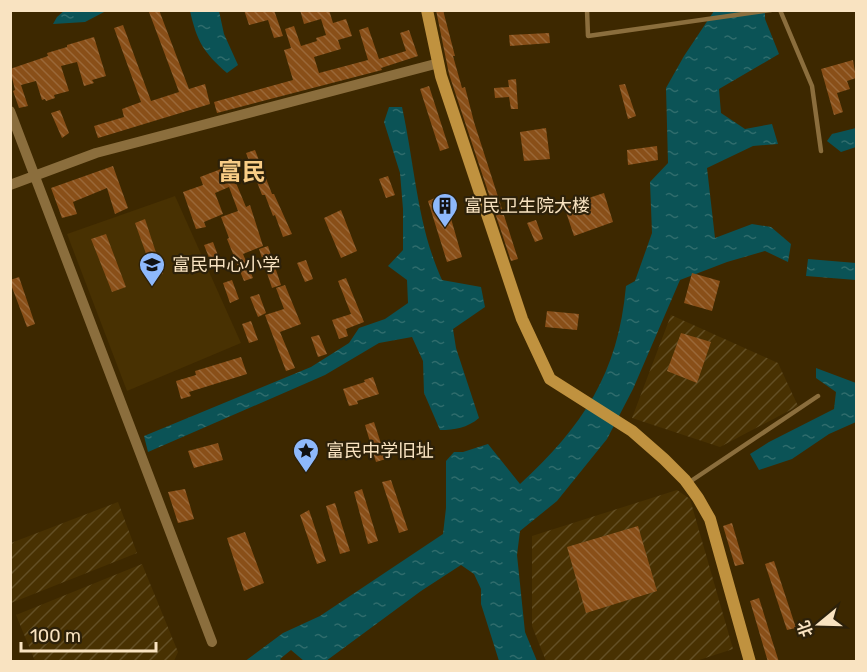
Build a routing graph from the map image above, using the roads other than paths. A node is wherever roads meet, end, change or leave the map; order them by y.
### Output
1 (427, 10) edge
2 (586, 10) edge
3 (771, 10) edge
4 (780, 10) edge
5 (439, 63) junction
6 (10, 111) edge
7 (821, 151) dead end
8 (36, 176) junction
9 (10, 185) edge
10 (818, 396) dead end
11 (688, 483) junction
12 (212, 642) dead end
13 (750, 662) edge

1 - 5 main road
2 - 3 lane
4 - 7 lane
5 - 8 street
5 - 11 main road
6 - 8 street
8 - 9 street
8 - 12 street
10 - 11 lane
11 - 13 main road

